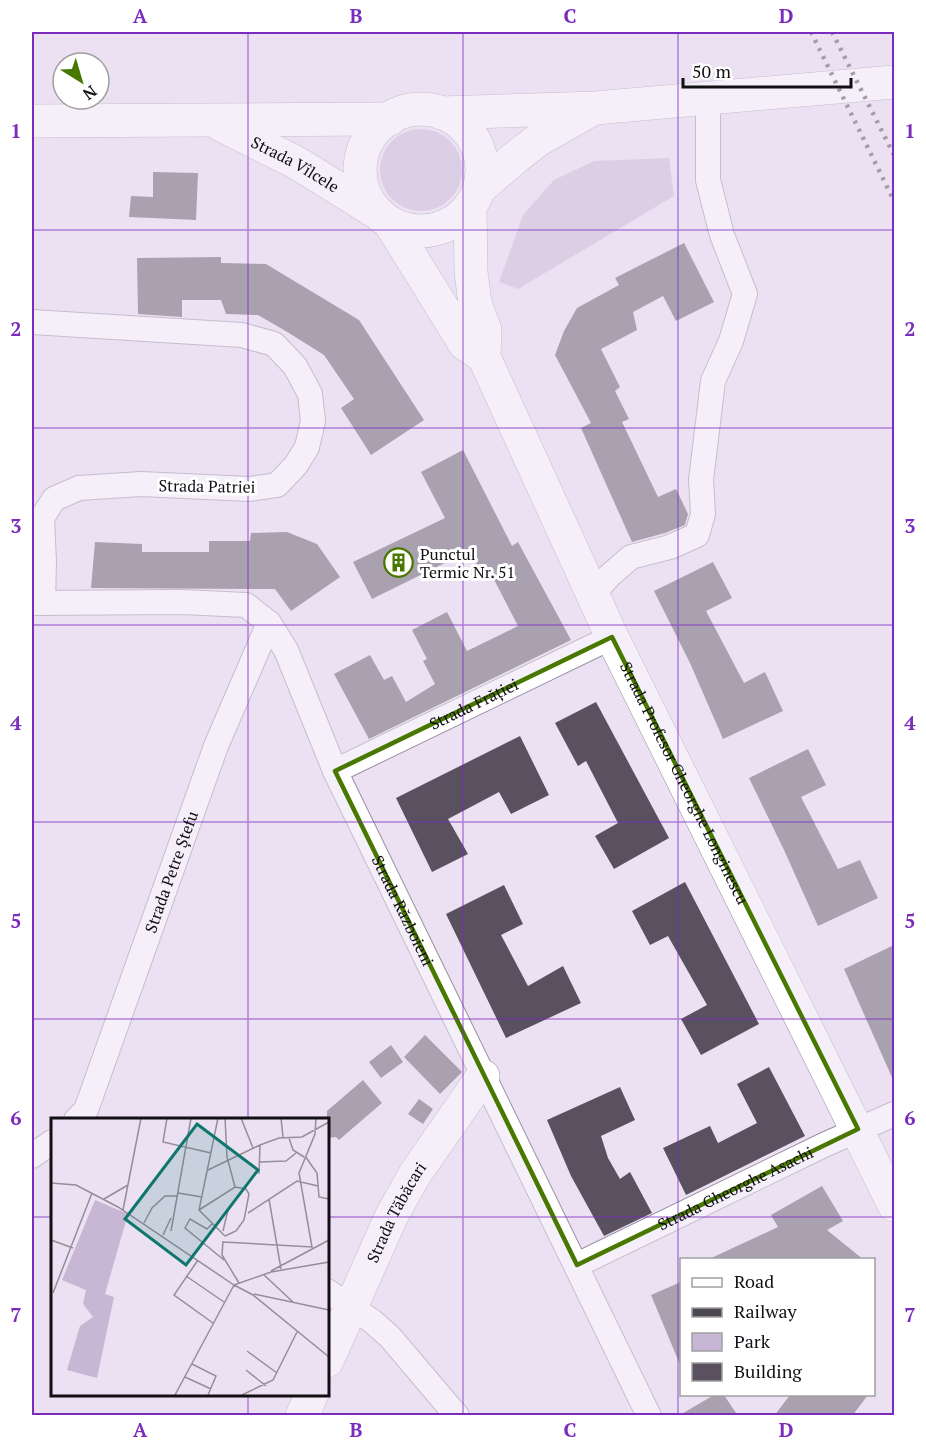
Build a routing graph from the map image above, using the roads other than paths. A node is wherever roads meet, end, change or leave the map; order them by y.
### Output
1 (894, 82) edge
2 (708, 98) junction
3 (595, 108) junction
4 (441, 112) junction
5 (390, 119) junction
6 (32, 121) edge
7 (213, 121) junction
8 (475, 198) junction
9 (383, 217) junction
10 (32, 322) edge
11 (484, 357) junction
12 (593, 594) junction
13 (37, 603) edge
14 (269, 624) junction
15 (612, 637) junction
16 (335, 771) junction
17 (483, 1076) junction
18 (894, 1114) edge
19 (87, 1117) edge
20 (858, 1129) junction
21 (51, 1143) edge
22 (32, 1156) edge
23 (894, 1205) edge
24 (577, 1265) junction
25 (339, 1299) edge
26 (328, 1355) edge
27 (312, 1396) edge
28 (302, 1416) edge
29 (457, 1416) edge
30 (649, 1416) edge

1 - 2 main road
2 - 3 main road
2 - 12 street
3 - 4 main road
3 - 8 main road
4 - 5 main road
4 - 8 main road
5 - 7 main road, Strada Vîlcele
5 - 9 main road
6 - 7 main road, Strada Vîlcele
7 - 9 main road, Strada Vîlcele
8 - 9 main road
8 - 11 main road, Strada Profesor Gheorghe Longinescu
9 - 11 main road, Strada Profesor Gheorghe Longinescu
10 - 13 street, Strada Patriei
11 - 12 main road, Strada Profesor Gheorghe Longinescu
12 - 15 main road, Strada Profesor Gheorghe Longinescu
13 - 14 street, Strada Războieni
14 - 16 street, Strada Războieni
14 - 19 street, Strada Petre Ștefu
15 - 16 street, Strada Frăției
15 - 20 main road, Strada Profesor Gheorghe Longinescu
16 - 17 street, Strada Războieni
17 - 24 street, Strada Războieni
17 - 25 main road, Strada Tăbăcari
18 - 20 street, Strada Gheorghe Asachi
20 - 23 main road, Strada Profesor Gheorghe Longinescu
20 - 24 street, Strada Gheorghe Asachi
21 - 22 street
24 - 30 street, Strada Războieni
25 - 26 main road, Strada Tăbăcari
25 - 29 street
27 - 28 main road

